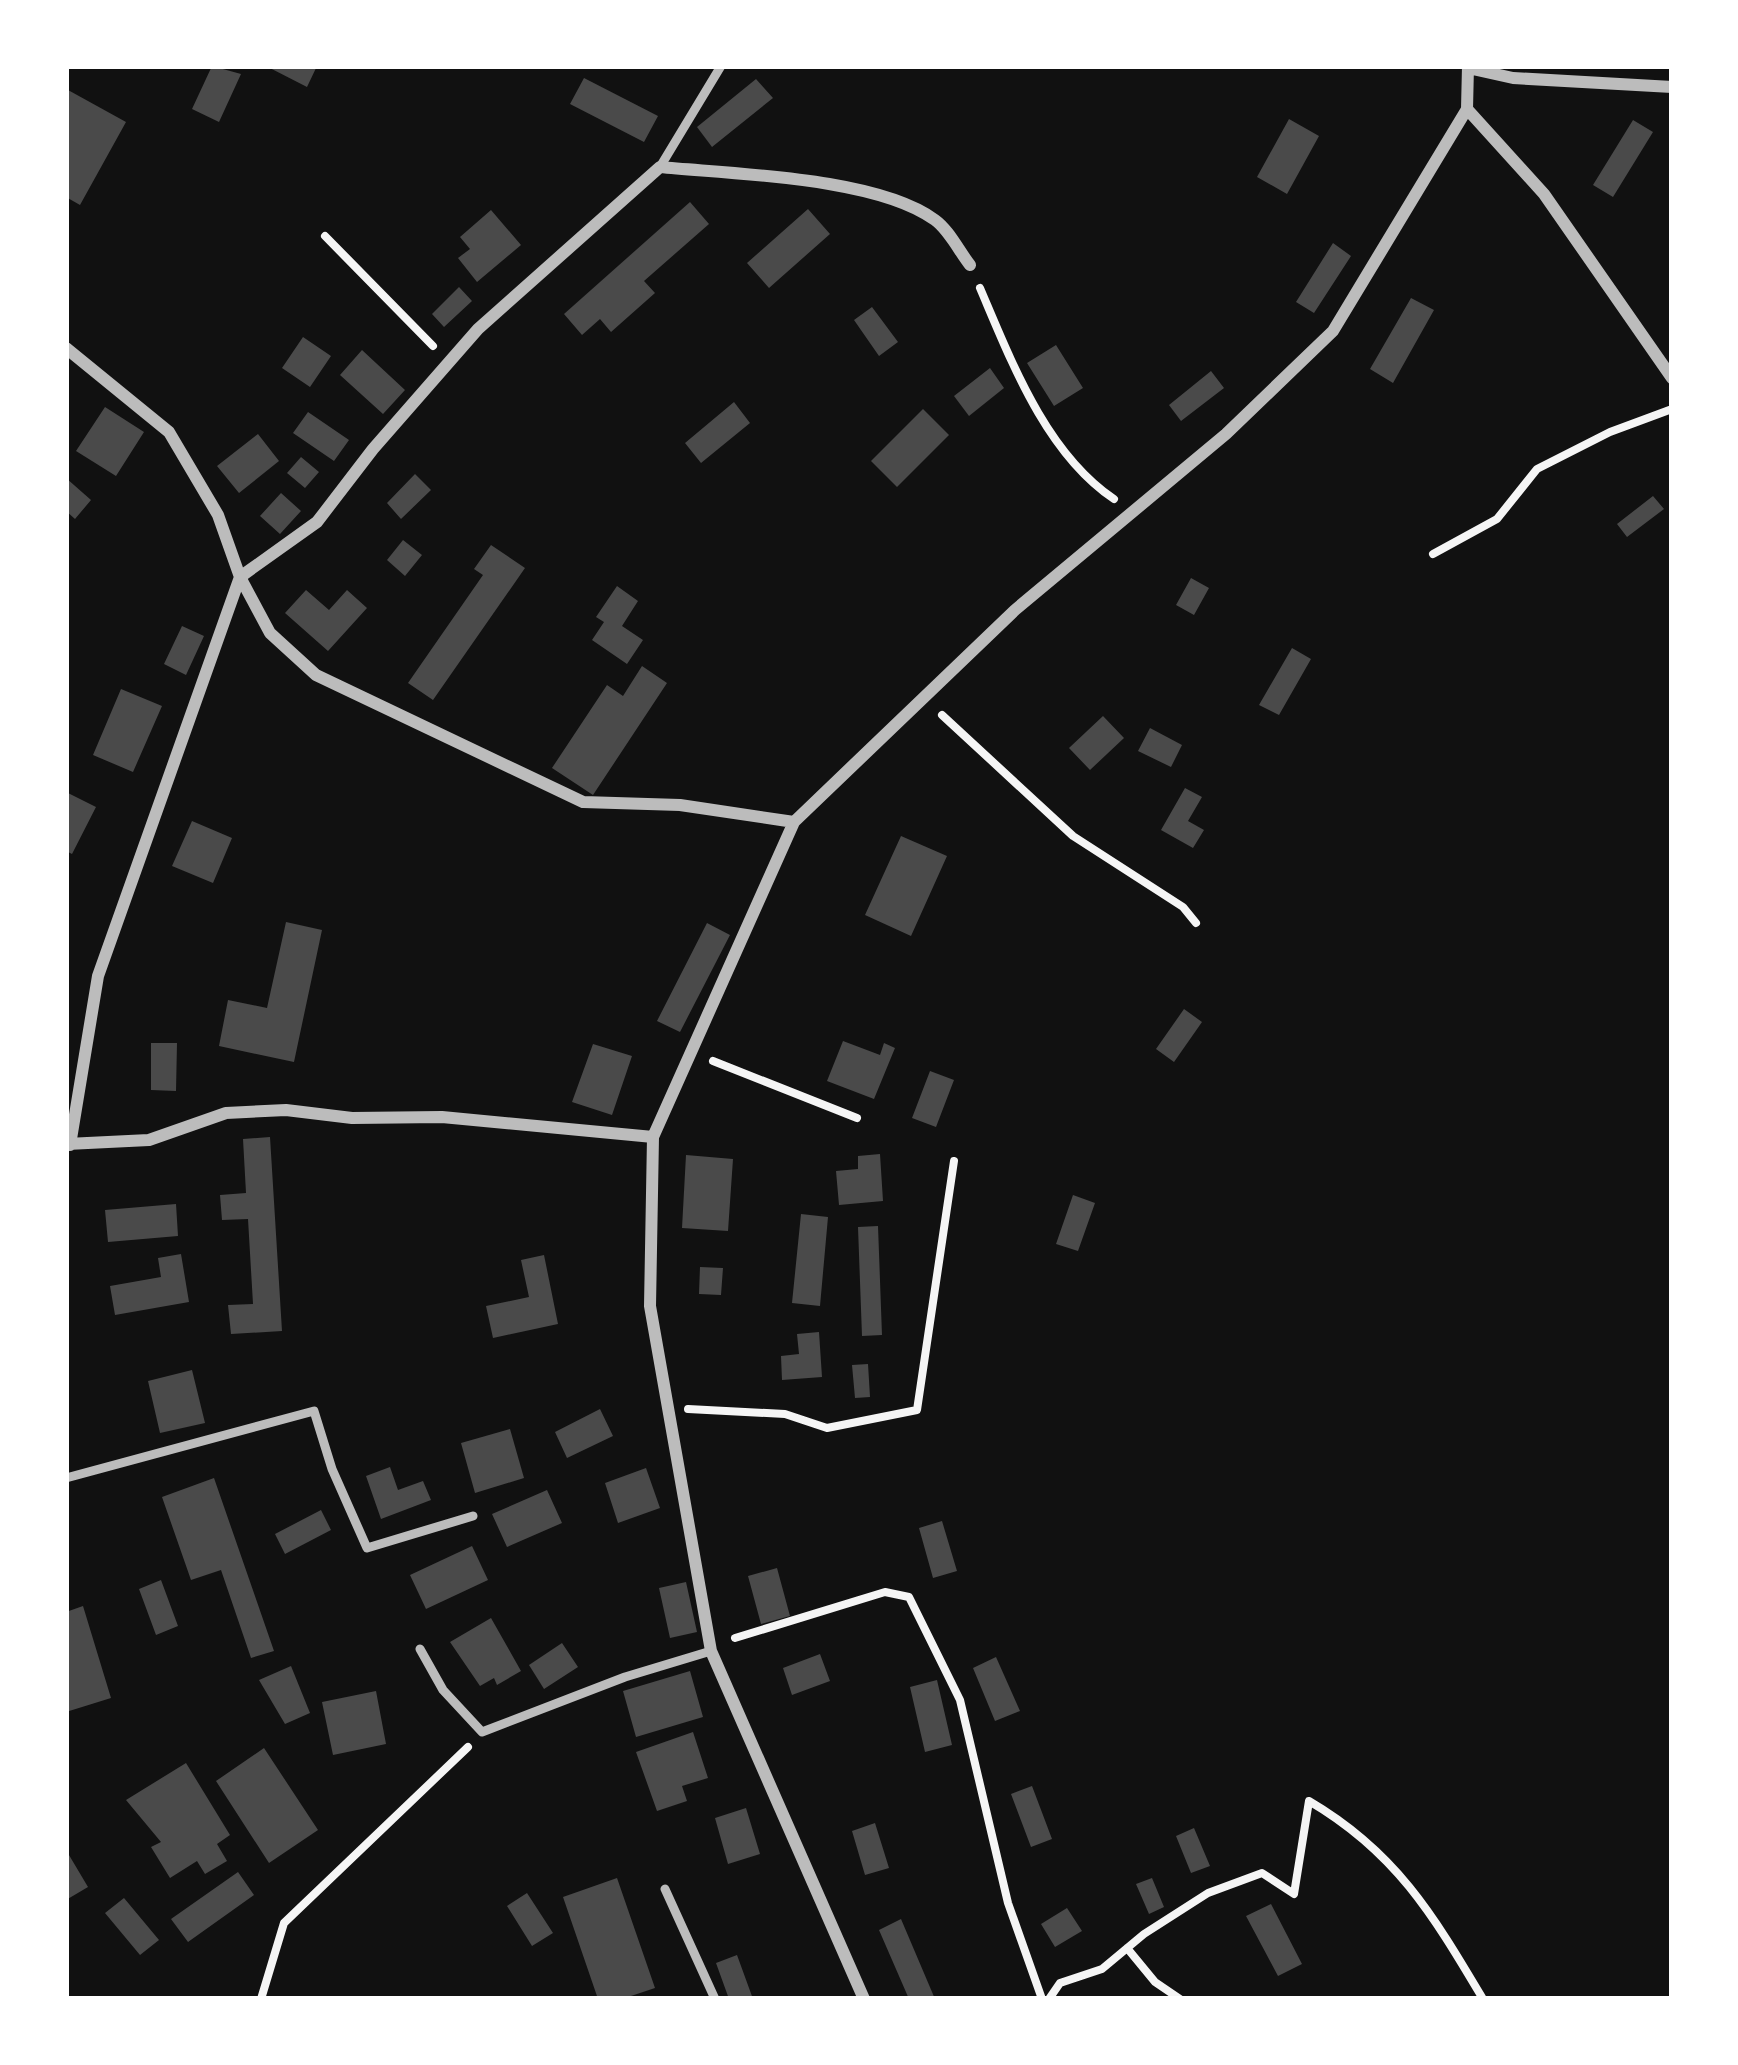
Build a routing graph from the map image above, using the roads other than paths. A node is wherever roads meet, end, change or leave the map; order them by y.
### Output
1 (721, 66) edge
2 (1468, 67) edge
3 (1672, 87) edge
4 (1467, 109) junction
5 (660, 167) junction
6 (970, 265) road end
7 (66, 348) edge
8 (1672, 378) edge
9 (240, 577) junction
10 (794, 822) junction
11 (653, 1137) junction
12 (68, 1144) edge
13 (66, 1478) edge
14 (473, 1516) dead end
15 (420, 1648) dead end
16 (710, 1648) junction
17 (665, 1888) dead end
18 (715, 1999) edge
19 (864, 1999) edge

1 - 5 lane
2 - 3 street
2 - 4 street
4 - 8 street
4 - 10 street
5 - 6 street
5 - 9 street
7 - 9 street
9 - 10 street
9 - 12 street
10 - 11 street
11 - 12 street
11 - 16 street
13 - 14 lane
15 - 16 lane
16 - 19 street
17 - 18 lane

